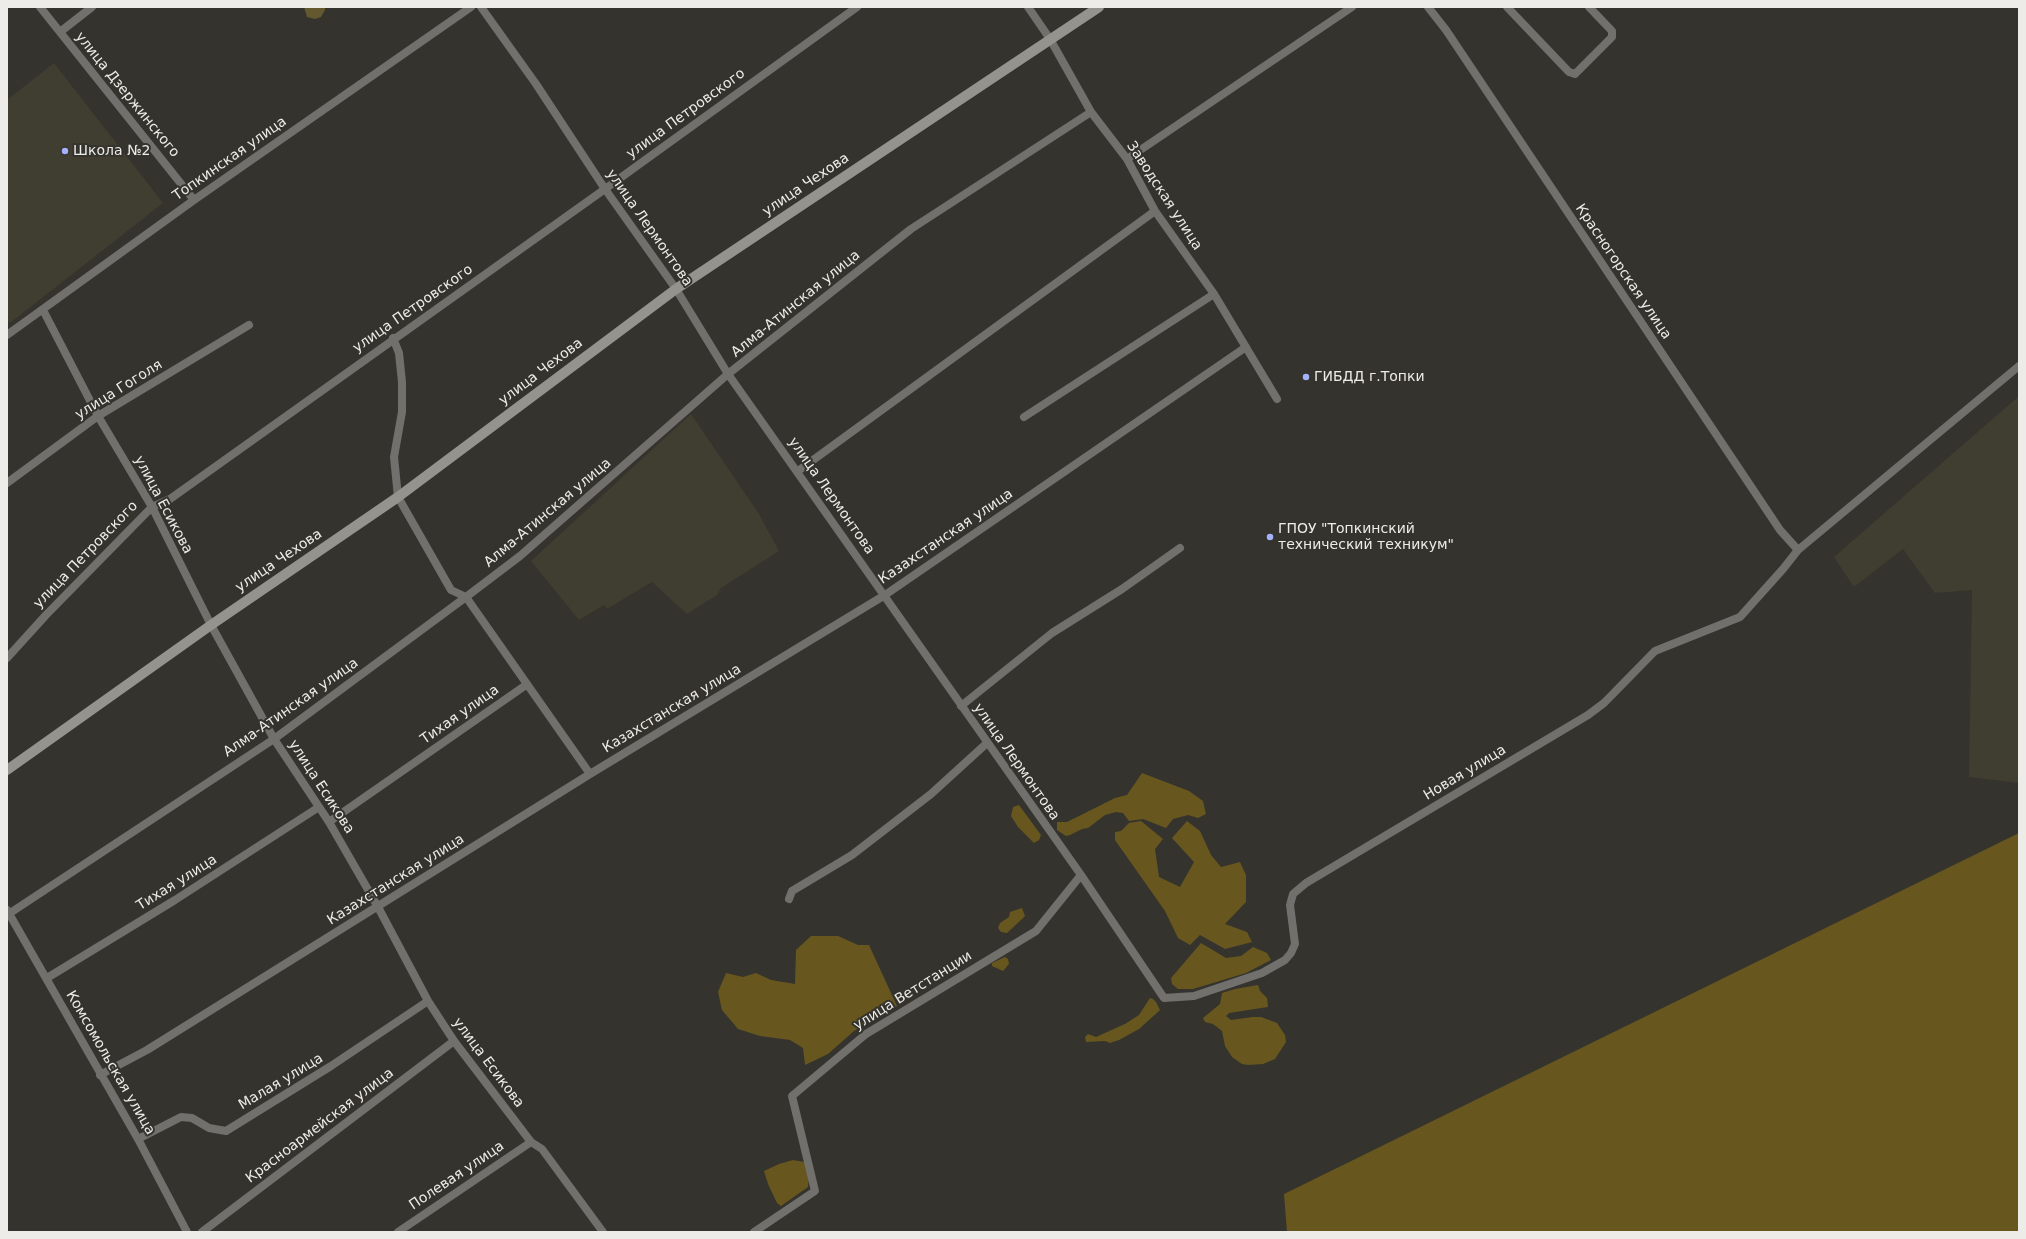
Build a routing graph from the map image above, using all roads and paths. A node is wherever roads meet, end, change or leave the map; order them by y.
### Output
1 (40, 7) edge
2 (92, 7) edge
3 (471, 7) edge
4 (481, 7) edge
5 (857, 7) edge
6 (1028, 7) edge
7 (1100, 7) edge
8 (1352, 7) edge
9 (1428, 7) edge
10 (1507, 7) edge
11 (1589, 7) edge
12 (60, 32) junction
13 (1050, 39) junction
14 (1090, 112) junction
15 (1127, 159) junction
16 (605, 189) junction
17 (194, 200) junction
18 (1155, 212) junction
19 (676, 289) junction
20 (1214, 294) junction
21 (43, 310) junction
22 (249, 325) dead end
23 (8, 333) edge
24 (394, 338) junction
25 (1246, 347) junction
26 (2019, 366) edge
27 (728, 374) junction
28 (1277, 399) dead end
29 (98, 416) junction
30 (1024, 417) dead end
31 (798, 471) junction
32 (7, 483) edge
33 (398, 497) junction
34 (152, 507) junction
35 (1180, 548) dead end
36 (1798, 550) junction
37 (885, 595) junction
38 (466, 597) junction
39 (211, 625) junction
40 (7, 658) edge
41 (526, 685) junction
42 (961, 706) junction
43 (274, 739) junction
44 (987, 743) junction
45 (7, 770) edge
46 (590, 774) junction
47 (319, 807) junction
48 (329, 822) junction
49 (1081, 875) junction
50 (789, 899) dead end
51 (378, 907) junction
52 (8, 912) edge
53 (47, 978) junction
54 (1164, 998) joint
55 (428, 1001) junction
56 (454, 1041) junction
57 (100, 1075) junction
58 (138, 1139) junction
59 (531, 1142) junction
60 (187, 1232) edge
61 (202, 1232) edge
62 (398, 1232) edge
63 (603, 1232) edge
64 (754, 1232) edge

1 - 12 street, улица Дзержинского
2 - 12 street
3 - 17 street, Топкинская улица
4 - 16 street, улица Лермонтова
5 - 16 street, улица Петровского
6 - 13 street, Заводская улица
7 - 13 street, улица Чехова
8 - 15 street
9 - 36 street, Красногорская улица
10 - 11 street
12 - 17 street, улица Дзержинского
13 - 14 street, Заводская улица
13 - 19 street, улица Чехова
14 - 15 street, Заводская улица
14 - 27 street, Алма-Атинская улица
15 - 18 street, Заводская улица
16 - 19 street, улица Лермонтова
16 - 24 street, улица Петровского
17 - 21 street, Топкинская улица
18 - 20 street, Заводская улица
18 - 31 street
19 - 27 street, улица Лермонтова
19 - 33 street, улица Чехова
20 - 25 street, Заводская улица
20 - 30 street
21 - 23 street, Топкинская улица
21 - 29 street, улица Есикова
22 - 29 street, улица Гоголя
24 - 33 street
24 - 34 street, улица Петровского
25 - 28 street, Заводская улица
25 - 37 street, Казахстанская улица
26 - 36 street, Новая улица
27 - 31 street, улица Лермонтова
27 - 38 street, Алма-Атинская улица
29 - 32 street, улица Гоголя
29 - 34 street, улица Есикова
31 - 37 street, улица Лермонтова
33 - 38 street
33 - 39 street, улица Чехова
34 - 39 street, улица Есикова
34 - 40 street, улица Петровского
35 - 42 street
36 - 54 street, Новая улица
37 - 42 street, улица Лермонтова
37 - 46 street, Казахстанская улица
38 - 41 street
38 - 43 street, Алма-Атинская улица
39 - 43 street, улица Есикова
39 - 45 street, улица Чехова
41 - 46 street
41 - 48 street, Тихая улица
42 - 44 street, улица Лермонтова
43 - 47 street, улица Есикова
43 - 52 street, Алма-Атинская улица
44 - 49 street, улица Лермонтова
44 - 50 street
46 - 51 street, Казахстанская улица
47 - 48 street, улица Есикова
47 - 53 street, Тихая улица
48 - 51 street, улица Есикова
49 - 54 street, улица Лермонтова
49 - 64 street, улица Ветстанции
51 - 55 street, улица Есикова
51 - 57 street, Казахстанская улица
52 - 53 street, Комсомольская улица
53 - 57 street, Комсомольская улица
55 - 56 street, улица Есикова
55 - 58 street, Малая улица
56 - 59 street, улица Есикова
56 - 61 street, Красноармейская улица
57 - 58 street, Комсомольская улица
58 - 60 street, Комсомольская улица
59 - 62 street, Полевая улица
59 - 63 street, улица Есикова

